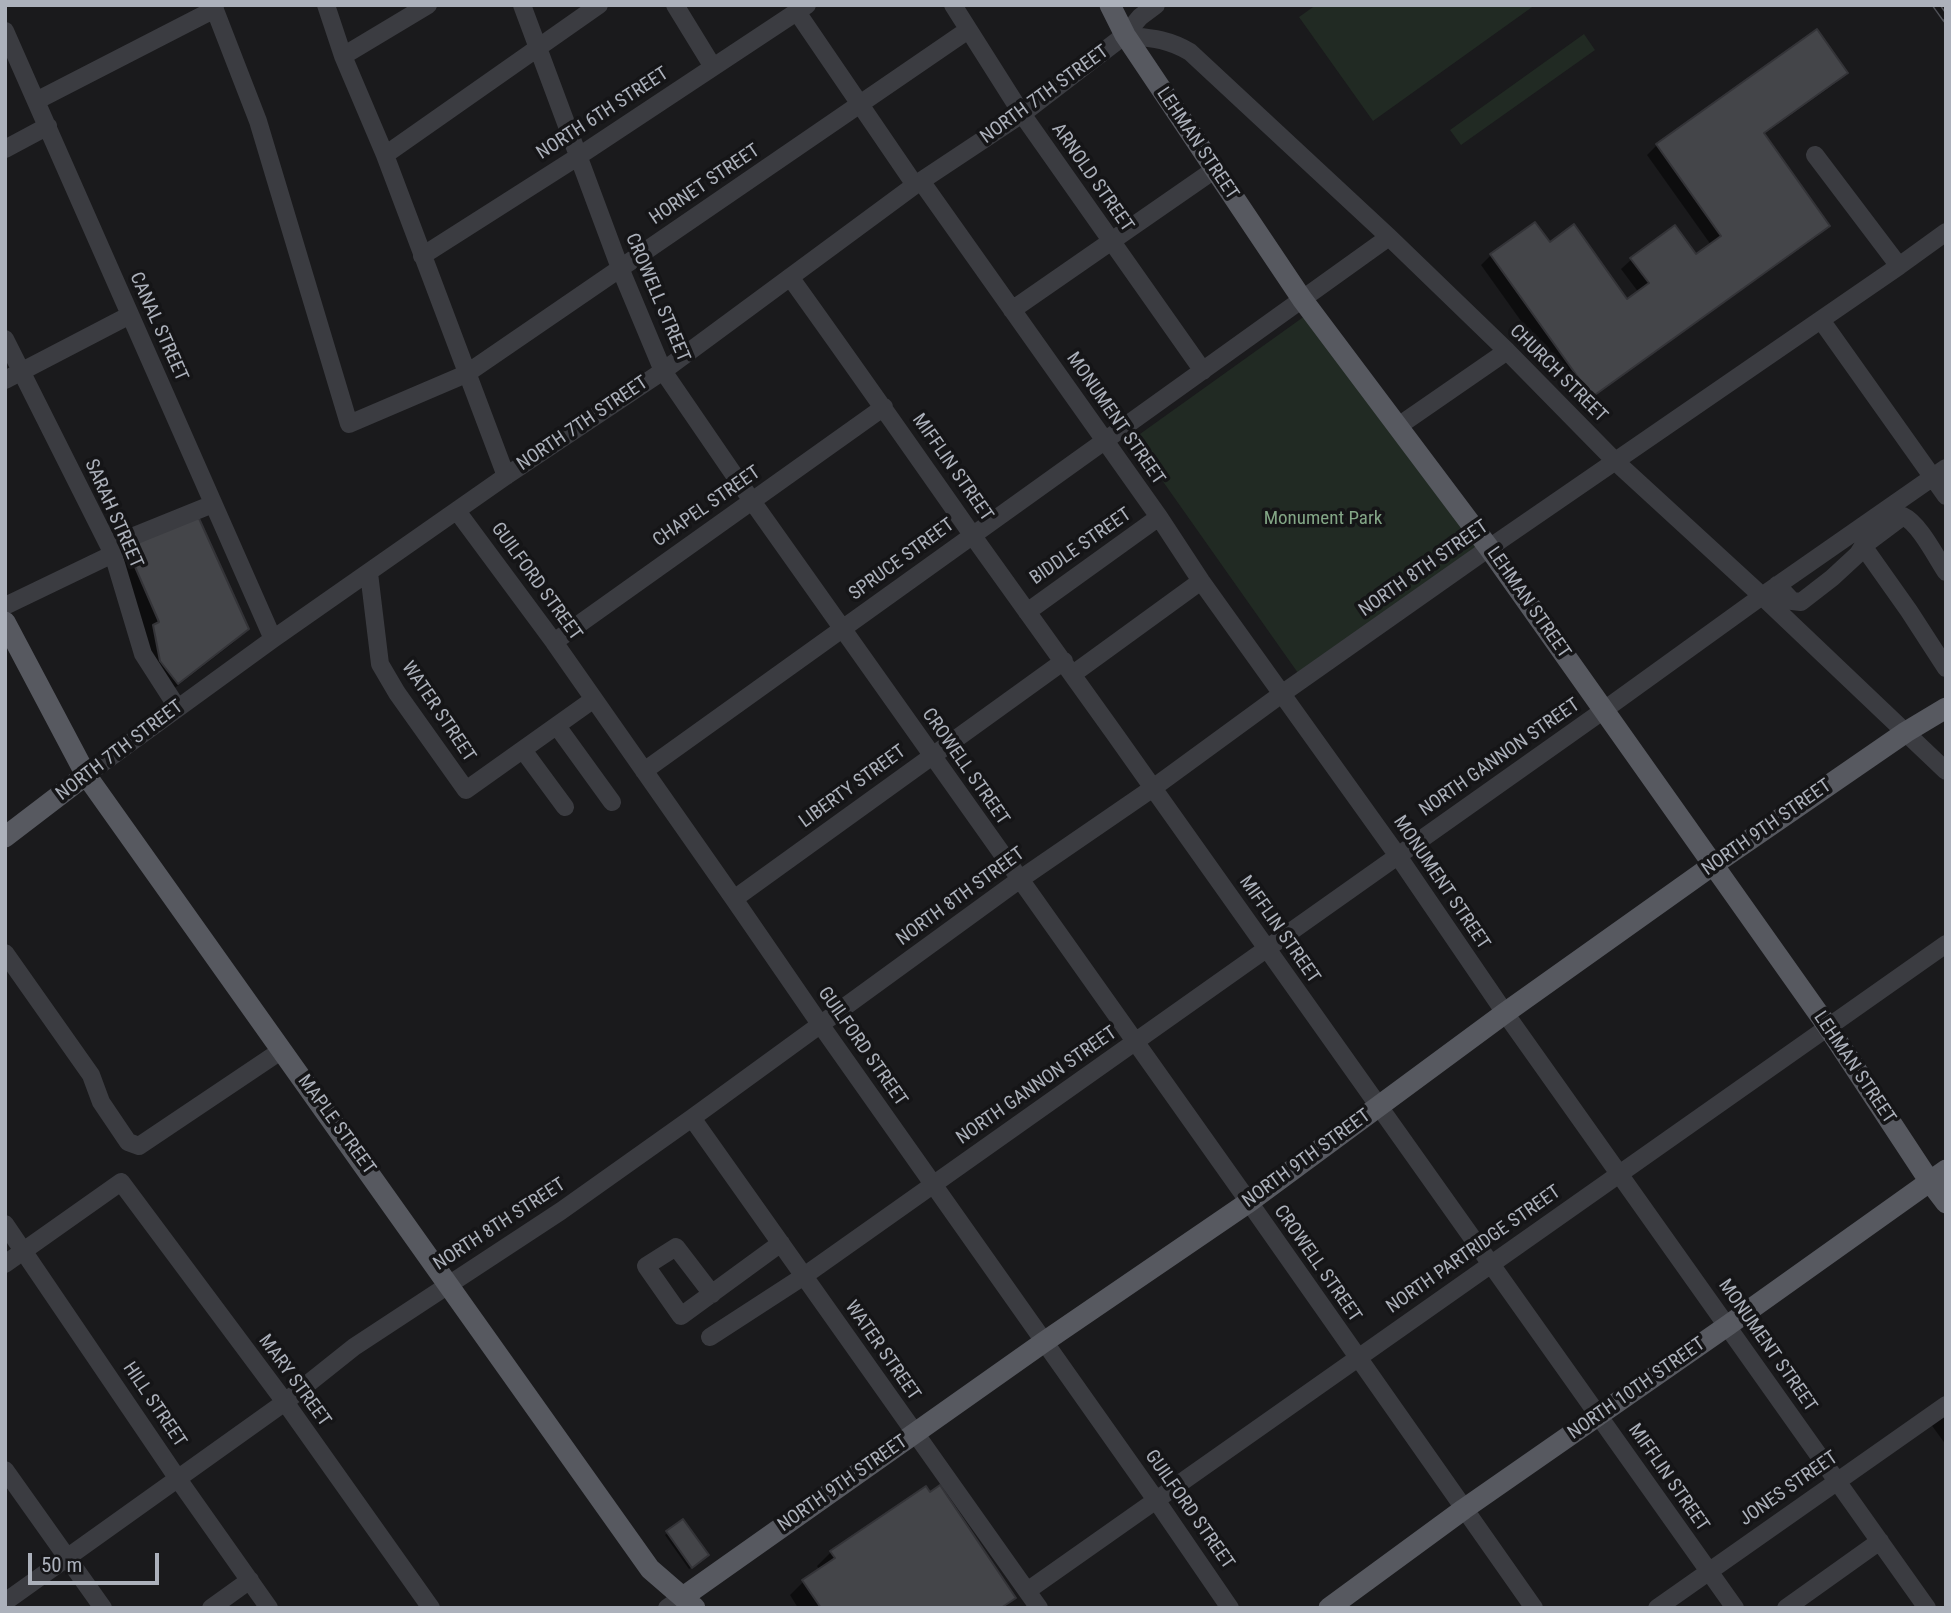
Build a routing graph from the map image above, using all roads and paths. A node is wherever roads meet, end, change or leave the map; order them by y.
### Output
1 (326, 5) edge
2 (428, 5) edge
3 (522, 5) edge
4 (599, 5) edge
5 (675, 5) edge
6 (953, 5) edge
7 (1110, 5) edge
8 (1156, 5) edge
9 (214, 7) edge
10 (802, 8) edge
11 (968, 30) junction
12 (5, 31) edge
13 (1125, 36) junction
14 (538, 48) junction
15 (343, 56) junction
16 (713, 67) junction
17 (36, 101) junction
18 (861, 105) junction
19 (1022, 114) junction
20 (48, 126) junction
21 (5, 149) edge
22 (385, 155) junction
23 (1815, 155) dead end
24 (579, 156) junction
25 (1214, 170) junction
26 (918, 183) junction
27 (1946, 232) edge
28 (1389, 237) junction
29 (1111, 240) junction
30 (422, 256) junction
31 (1899, 267) junction
32 (620, 268) junction
33 (790, 277) junction
34 (1302, 299) junction
35 (1012, 310) junction
36 (130, 315) junction
37 (1821, 320) junction
38 (5, 338) edge
39 (1507, 351) junction
40 (663, 371) junction
41 (1203, 371) junction
42 (466, 374) junction
43 (13, 376) edge
44 (884, 407) junction
45 (1397, 427) junction
46 (1104, 441) junction
47 (1616, 462) junction
48 (1939, 473) edge
49 (506, 476) junction
50 (1946, 496) edge
51 (752, 501) junction
52 (214, 505) junction
53 (457, 511) junction
54 (1160, 517) junction
55 (973, 535) junction
56 (1863, 546) junction
57 (1489, 548) junction
58 (113, 554) junction
59 (1946, 572) edge
60 (369, 573) junction
61 (1201, 581) junction
62 (1777, 585) junction
63 (1762, 596) junction
64 (5, 606) edge
65 (1027, 611) junction
66 (5, 622) edge
67 (842, 629) junction
68 (272, 639) junction
69 (554, 642) junction
70 (1069, 668) junction
71 (1946, 668) edge
72 (1283, 693) junction
73 (594, 699) junction
74 (177, 707) junction
75 (1946, 708) edge
76 (1604, 710) junction
77 (557, 726) junction
78 (1906, 732) junction
79 (523, 750) junction
80 (932, 757) junction
81 (644, 771) junction
82 (1946, 771) edge
83 (86, 775) junction
84 (1153, 788) junction
85 (612, 802) dead end
86 (565, 807) dead end
87 (5, 837) edge
88 (1398, 856) junction
89 (1713, 865) junction
90 (1019, 880) junction
91 (734, 899) junction
92 (1946, 944) edge
93 (1267, 949) junction
94 (5, 953) edge
95 (1505, 1013) junction
96 (820, 1024) junction
97 (1828, 1027) junction
98 (1134, 1042) junction
99 (282, 1050) junction
100 (1378, 1106) junction
101 (692, 1118) junction
102 (1619, 1174) junction
103 (1938, 1176) edge
104 (933, 1185) junction
105 (1249, 1202) junction
106 (1946, 1203) edge
107 (5, 1224) edge
108 (781, 1243) junction
109 (24, 1250) junction
110 (1491, 1264) junction
111 (5, 1265) edge
112 (804, 1276) junction
113 (449, 1284) junction
114 (712, 1294) dead end
115 (1727, 1326) junction
116 (710, 1337) dead end
117 (1044, 1342) junction
118 (1357, 1358) junction
119 (285, 1402) junction
120 (1942, 1415) edge
121 (1599, 1416) junction
122 (914, 1433) junction
123 (5, 1469) edge
124 (178, 1479) junction
125 (1837, 1481) junction
126 (1156, 1500) junction
127 (1464, 1509) junction
128 (1880, 1541) junction
129 (66, 1558) junction
130 (1709, 1571) junction
131 (250, 1580) junction
132 (1027, 1591) junction
133 (5, 1602) edge
134 (682, 1604) edge
135 (103, 1608) edge
136 (211, 1608) edge
137 (269, 1608) edge
138 (431, 1608) edge
139 (1039, 1608) edge
140 (1230, 1608) edge
141 (1329, 1608) edge
142 (1534, 1608) edge
143 (1657, 1608) edge
144 (1735, 1608) edge
145 (1786, 1608) edge
146 (1927, 1608) edge

1 - 15 street
2 - 15 street
3 - 14 street, CROWELL STREET
4 - 14 street
5 - 16 street
6 - 11 street, ARNOLD STREET
7 - 13 main road, LEHMAN STREET
8 - 13 street, NORTH 7TH STREET
9 - 17 street
9 - 42 street, HORNET STREET
10 - 16 street, NORTH 6TH STREET
10 - 18 street, MONUMENT STREET
11 - 18 street, HORNET STREET
11 - 19 street, ARNOLD STREET
12 - 17 street, CANAL STREET
13 - 19 street, NORTH 7TH STREET
13 - 25 main road, LEHMAN STREET
13 - 28 street, CHURCH STREET
14 - 22 street
14 - 24 street, CROWELL STREET
15 - 22 street
16 - 24 street, NORTH 6TH STREET
17 - 20 street, CANAL STREET
18 - 26 street, MONUMENT STREET
18 - 32 street, HORNET STREET
19 - 26 street, NORTH 7TH STREET
19 - 29 street, ARNOLD STREET
20 - 21 street
20 - 36 street, CANAL STREET
22 - 30 street
23 - 31 street
24 - 30 street, NORTH 6TH STREET
24 - 32 street, CROWELL STREET
25 - 29 street
25 - 34 main road, LEHMAN STREET
26 - 33 street, NORTH 7TH STREET
26 - 35 street, MONUMENT STREET
27 - 31 street, NORTH 8TH STREET
28 - 34 street, SPRUCE STREET
28 - 39 street, CHURCH STREET
29 - 35 street
29 - 41 street, ARNOLD STREET
30 - 42 street
31 - 37 street, NORTH 8TH STREET
32 - 40 street, CROWELL STREET
32 - 42 street, HORNET STREET
33 - 40 street, NORTH 7TH STREET
33 - 44 street, MIFFLIN STREET
34 - 41 street, SPRUCE STREET
34 - 45 main road, LEHMAN STREET
35 - 46 street, MONUMENT STREET
36 - 43 street
36 - 52 street, CANAL STREET
37 - 47 street, NORTH 8TH STREET
37 - 48 street
38 - 43 street, SARAH STREET
39 - 45 street
39 - 47 street, CHURCH STREET
40 - 49 street, NORTH 7TH STREET
40 - 51 street, CROWELL STREET
41 - 46 street, SPRUCE STREET
42 - 49 street
43 - 58 street, SARAH STREET
44 - 51 street, CHAPEL STREET
44 - 55 street, MIFFLIN STREET
45 - 57 main road, LEHMAN STREET
46 - 54 street, MONUMENT STREET
46 - 55 street, SPRUCE STREET
47 - 57 street, NORTH 8TH STREET
47 - 63 street, CHURCH STREET
48 - 50 street
48 - 62 street, NORTH GANNON STREET
49 - 53 street, NORTH 7TH STREET
51 - 67 street, CROWELL STREET
51 - 69 street, CHAPEL STREET
52 - 58 street
52 - 68 street, CANAL STREET
53 - 60 street, NORTH 7TH STREET
53 - 69 street, GUILFORD STREET
54 - 61 street, MONUMENT STREET
54 - 65 street, BIDDLE STREET
55 - 65 street, MIFFLIN STREET
55 - 67 street, SPRUCE STREET
56 - 59 street
56 - 62 street
56 - 71 street
57 - 72 street, NORTH 8TH STREET
57 - 76 main road, LEHMAN STREET
58 - 64 street
58 - 74 street, SARAH STREET
60 - 68 street, NORTH 7TH STREET
60 - 79 street, WATER STREET
61 - 70 street, LIBERTY STREET
61 - 72 street, MONUMENT STREET
62 - 63 street, NORTH GANNON STREET
63 - 76 street, NORTH GANNON STREET
63 - 78 street, CHURCH STREET
65 - 70 street, MIFFLIN STREET
66 - 83 main road, MAPLE STREET
67 - 80 street, CROWELL STREET
67 - 81 street, SPRUCE STREET
68 - 74 street, NORTH 7TH STREET
69 - 73 street, GUILFORD STREET
70 - 80 street, LIBERTY STREET
70 - 84 street, MIFFLIN STREET
72 - 84 street, NORTH 8TH STREET
72 - 88 street, MONUMENT STREET
73 - 77 street
73 - 81 street, GUILFORD STREET
74 - 83 street, NORTH 7TH STREET
75 - 78 main road, NORTH 9TH STREET
76 - 88 street, NORTH GANNON STREET
76 - 89 main road, LEHMAN STREET
77 - 79 street
77 - 85 street
78 - 82 street, CHURCH STREET
78 - 89 main road, NORTH 9TH STREET
79 - 86 street
80 - 90 street, CROWELL STREET
80 - 91 street, LIBERTY STREET
81 - 91 street, GUILFORD STREET
83 - 87 main road, NORTH 7TH STREET
83 - 99 main road, MAPLE STREET
84 - 90 street, NORTH 8TH STREET
84 - 93 street, MIFFLIN STREET
88 - 93 street, NORTH GANNON STREET
88 - 95 street, MONUMENT STREET
89 - 95 main road, NORTH 9TH STREET
89 - 97 main road, LEHMAN STREET
90 - 96 street, NORTH 8TH STREET
90 - 98 street, CROWELL STREET
91 - 96 street, GUILFORD STREET
92 - 97 street, NORTH PARTRIDGE STREET
93 - 98 street, NORTH GANNON STREET
93 - 100 street, MIFFLIN STREET
94 - 99 street
95 - 100 main road, NORTH 9TH STREET
95 - 102 street, MONUMENT STREET
96 - 101 street, NORTH 8TH STREET
96 - 104 street, GUILFORD STREET
97 - 102 street, NORTH PARTRIDGE STREET
97 - 103 main road, LEHMAN STREET
98 - 104 street, NORTH GANNON STREET
98 - 105 street, CROWELL STREET
99 - 113 main road, MAPLE STREET
100 - 105 main road, NORTH 9TH STREET
100 - 110 street, MIFFLIN STREET
101 - 108 street, WATER STREET
101 - 113 street, NORTH 8TH STREET
102 - 110 street, NORTH PARTRIDGE STREET
102 - 115 street, MONUMENT STREET
103 - 106 main road, LEHMAN STREET
103 - 115 main road, NORTH 10TH STREET
104 - 112 street, NORTH GANNON STREET
104 - 117 street, GUILFORD STREET
105 - 117 main road, NORTH 9TH STREET
105 - 118 street, CROWELL STREET
107 - 109 street, HILL STREET
108 - 112 street, WATER STREET
108 - 114 street
109 - 111 street
109 - 119 street, MARY STREET
109 - 124 street, HILL STREET
110 - 118 street, NORTH PARTRIDGE STREET
110 - 121 street, MIFFLIN STREET
112 - 116 street, NORTH GANNON STREET
112 - 122 street, WATER STREET
113 - 119 street, NORTH 8TH STREET
113 - 134 main road, MAPLE STREET
115 - 121 main road, NORTH 10TH STREET
115 - 125 street, MONUMENT STREET
117 - 122 main road, NORTH 9TH STREET
117 - 126 street, GUILFORD STREET
118 - 126 street, NORTH PARTRIDGE STREET
118 - 127 street, CROWELL STREET
119 - 124 street, NORTH 8TH STREET
119 - 138 street, MARY STREET
120 - 125 street, JONES STREET
121 - 127 main road, NORTH 10TH STREET
121 - 130 street, MIFFLIN STREET
122 - 132 street, WATER STREET
122 - 134 main road, NORTH 9TH STREET
123 - 129 street
124 - 129 street, NORTH 8TH STREET
124 - 131 street, HILL STREET
125 - 128 street, MONUMENT STREET
125 - 130 street, JONES STREET
126 - 132 street, NORTH PARTRIDGE STREET
126 - 140 street, GUILFORD STREET
127 - 141 main road, NORTH 10TH STREET
127 - 142 street, CROWELL STREET
128 - 145 street
128 - 146 street, MONUMENT STREET
129 - 133 street, NORTH 8TH STREET
129 - 135 street
130 - 143 street, JONES STREET
130 - 144 street, MIFFLIN STREET
131 - 136 street
131 - 137 street, HILL STREET
132 - 139 street, WATER STREET

